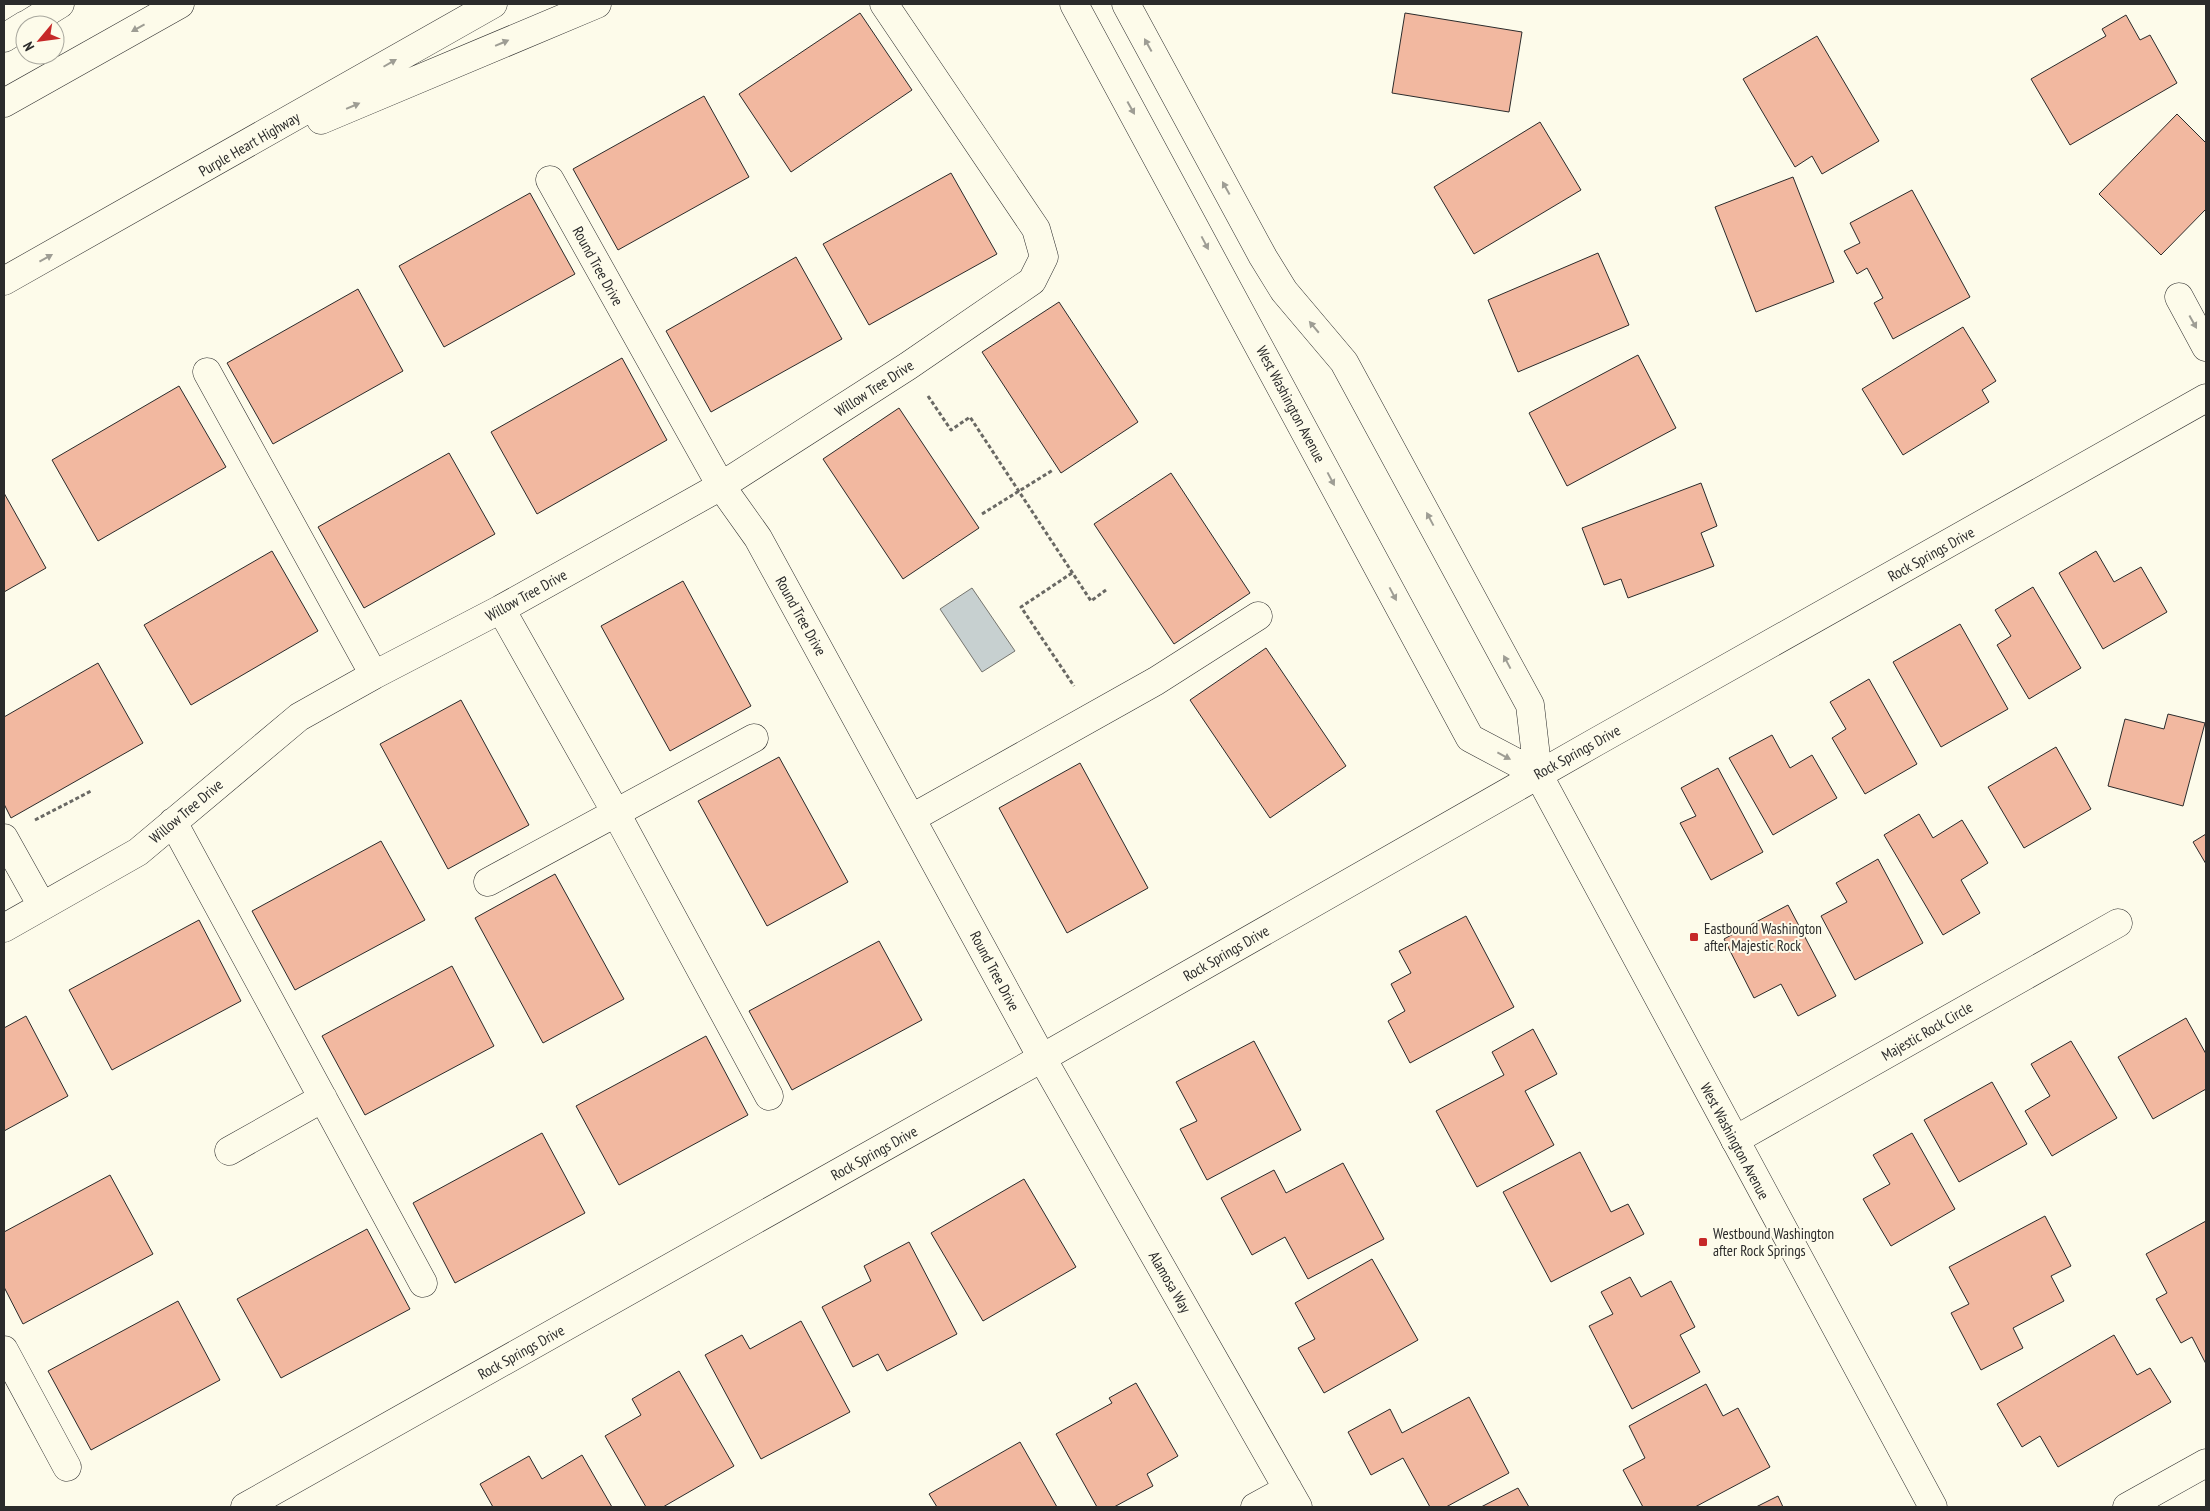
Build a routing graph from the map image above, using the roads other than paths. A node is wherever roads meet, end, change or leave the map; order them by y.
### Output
1 (60, 4) edge
2 (180, 4) edge
3 (493, 4) edge
4 (597, 4) edge
5 (884, 4) edge
6 (1074, 4) edge
7 (1126, 4) edge
8 (42, 15) edge
9 (15, 31) edge
10 (4, 38) edge
11 (4, 103) edge
12 (211, 166) junction
13 (550, 180) dead end
14 (4, 282) edge
15 (2179, 297) dead end
16 (2206, 347) edge
17 (207, 372) dead end
18 (2206, 398) edge
19 (721, 486) junction
20 (501, 609) junction
21 (1258, 616) dead end
22 (374, 675) junction
23 (754, 738) dead end
24 (1538, 774) junction
25 (616, 813) junction
26 (912, 818) junction
27 (173, 822) junction
28 (4, 838) edge
29 (488, 882) dead end
30 (42, 906) junction
31 (2118, 923) dead end
32 (4, 928) edge
33 (1042, 1058) junction
34 (769, 1096) dead end
35 (323, 1098) junction
36 (1735, 1140) junction
37 (229, 1151) dead end
38 (423, 1282) dead end
39 (4, 1350) edge
40 (2206, 1463) edge
41 (67, 1467) dead end
42 (1293, 1498) edge
43 (245, 1507) edge
44 (1255, 1507) edge
45 (1933, 1507) edge
46 (2128, 1507) edge

1 - 8 main road
2 -> 11 main road
12 -> 3 main road, Purple Heart Highway
12 -> 4 main road
5 - 19 main road, Willow Tree Drive
6 -> 24 main road, West Washington Avenue
24 -> 7 main road, West Washington Avenue
9 - 10 main road
14 -> 12 main road, Purple Heart Highway
13 - 19 main road, Round Tree Drive
15 -> 16 main road
17 - 22 main road
18 - 24 main road, Rock Springs Drive
19 - 20 main road, Willow Tree Drive
19 - 26 main road, Round Tree Drive
20 - 22 main road, Willow Tree Drive
20 - 25 main road
21 - 26 main road
22 - 27 main road, Willow Tree Drive
23 - 25 main road
24 - 33 main road, Rock Springs Drive
24 - 36 main road, West Washington Avenue
25 - 29 main road
25 - 34 main road
26 - 33 main road, Round Tree Drive
27 - 30 main road, Willow Tree Drive
27 - 35 main road
28 - 30 main road
30 - 32 main road, Willow Tree Drive
31 - 36 main road, Majestic Rock Circle
33 - 42 main road, Alamosa Way
33 - 43 main road, Rock Springs Drive
35 - 37 main road
35 - 38 main road
36 - 45 main road, West Washington Avenue
39 - 41 main road
40 - 46 main road
42 - 44 main road

